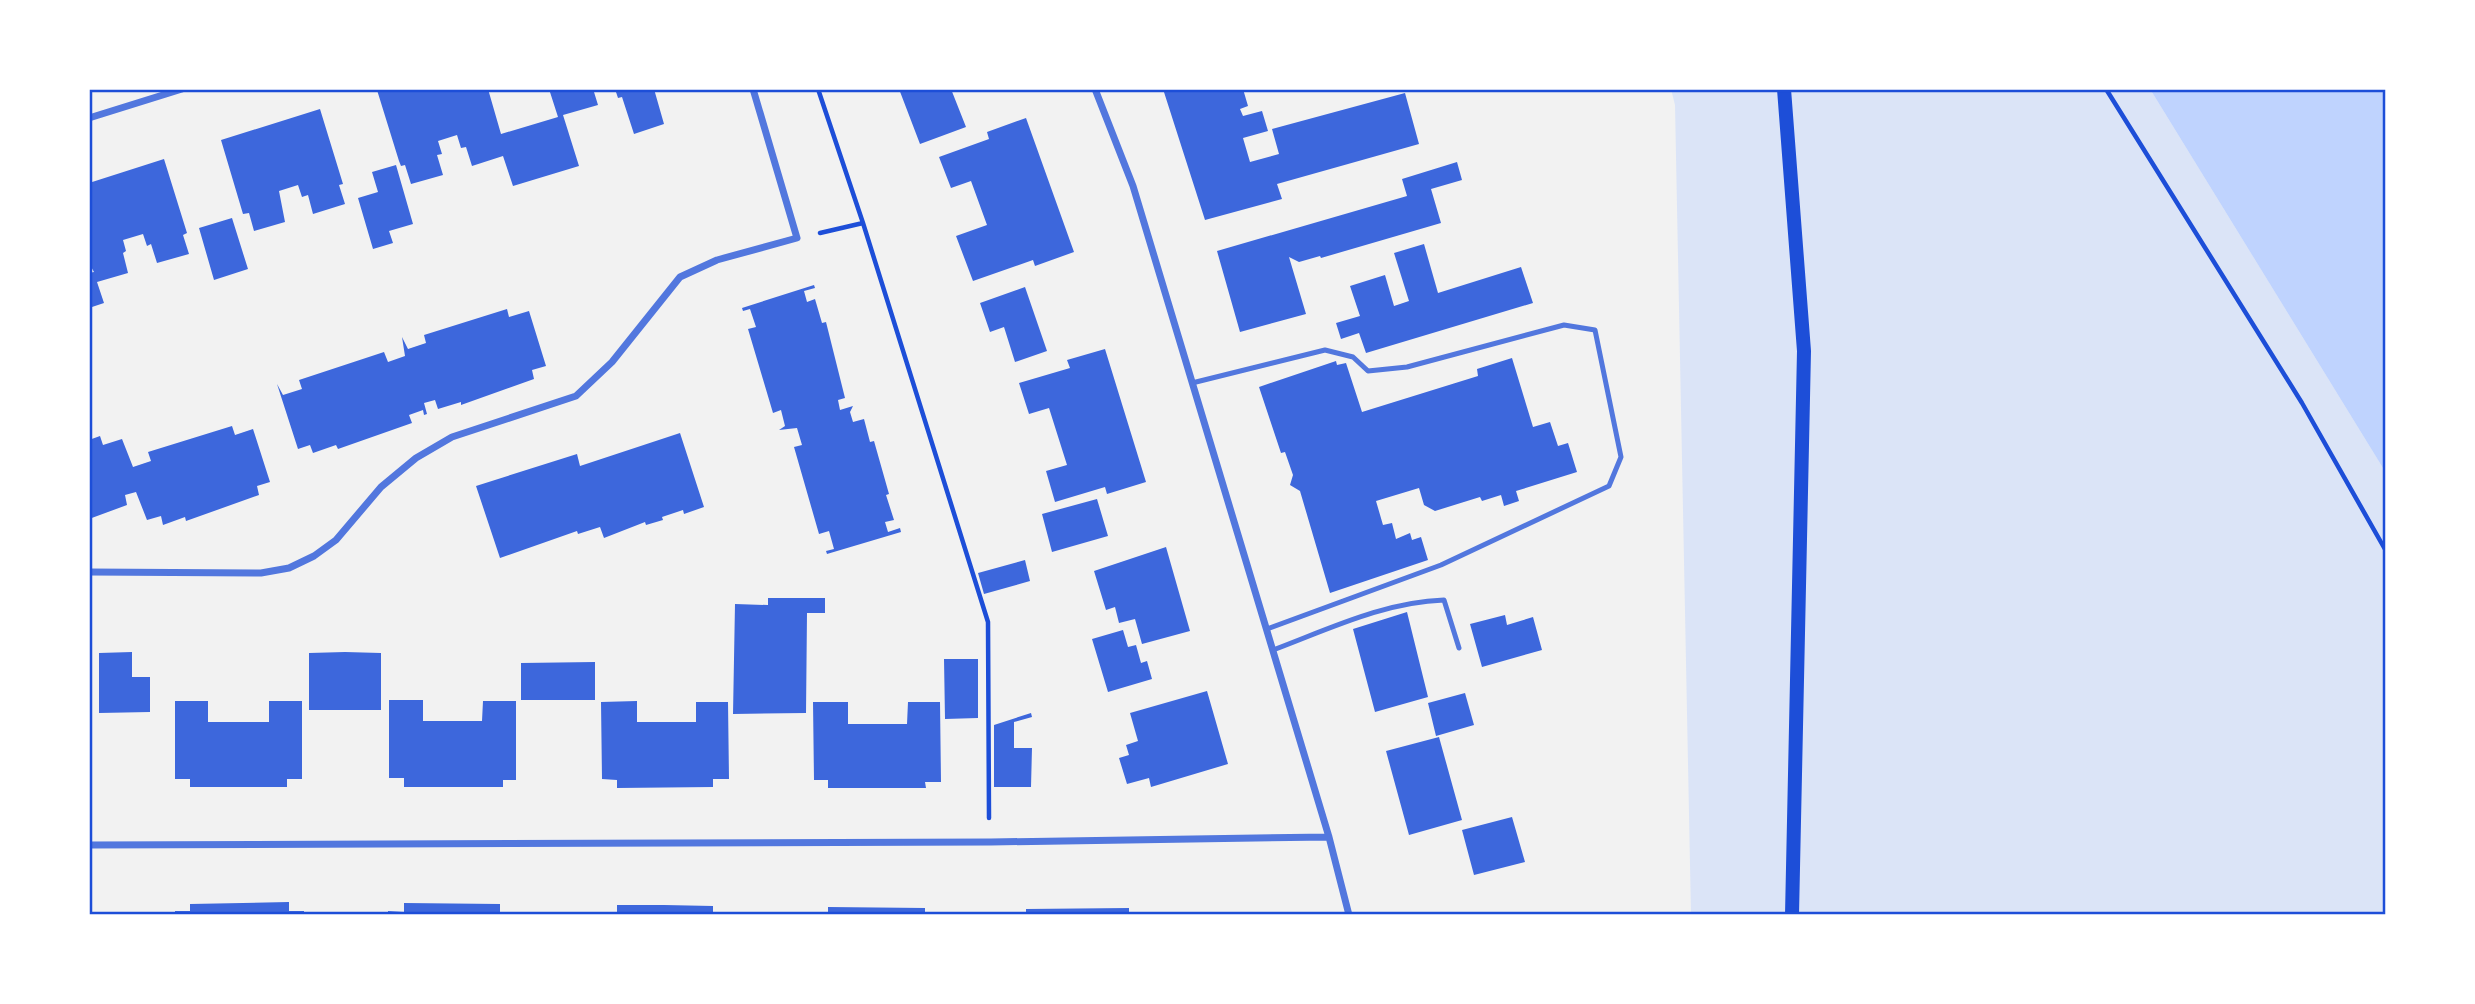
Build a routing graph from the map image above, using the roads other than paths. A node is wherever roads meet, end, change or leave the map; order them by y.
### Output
1 (182, 89) edge
2 (753, 89) edge
3 (1095, 89) edge
4 (1784, 89) edge
5 (89, 118) edge
6 (1192, 383) junction
7 (89, 572) edge
8 (1266, 629) junction
9 (1459, 648) dead end
10 (1273, 650) junction
11 (1329, 837) junction
12 (89, 845) edge
13 (1349, 915) edge
14 (1792, 915) edge

1 - 5 street
2 - 7 street
3 - 6 street
4 - 14 main road
6 - 8 street
6 - 8 lane
8 - 10 street
9 - 10 lane
10 - 11 street
11 - 12 street
11 - 13 street

